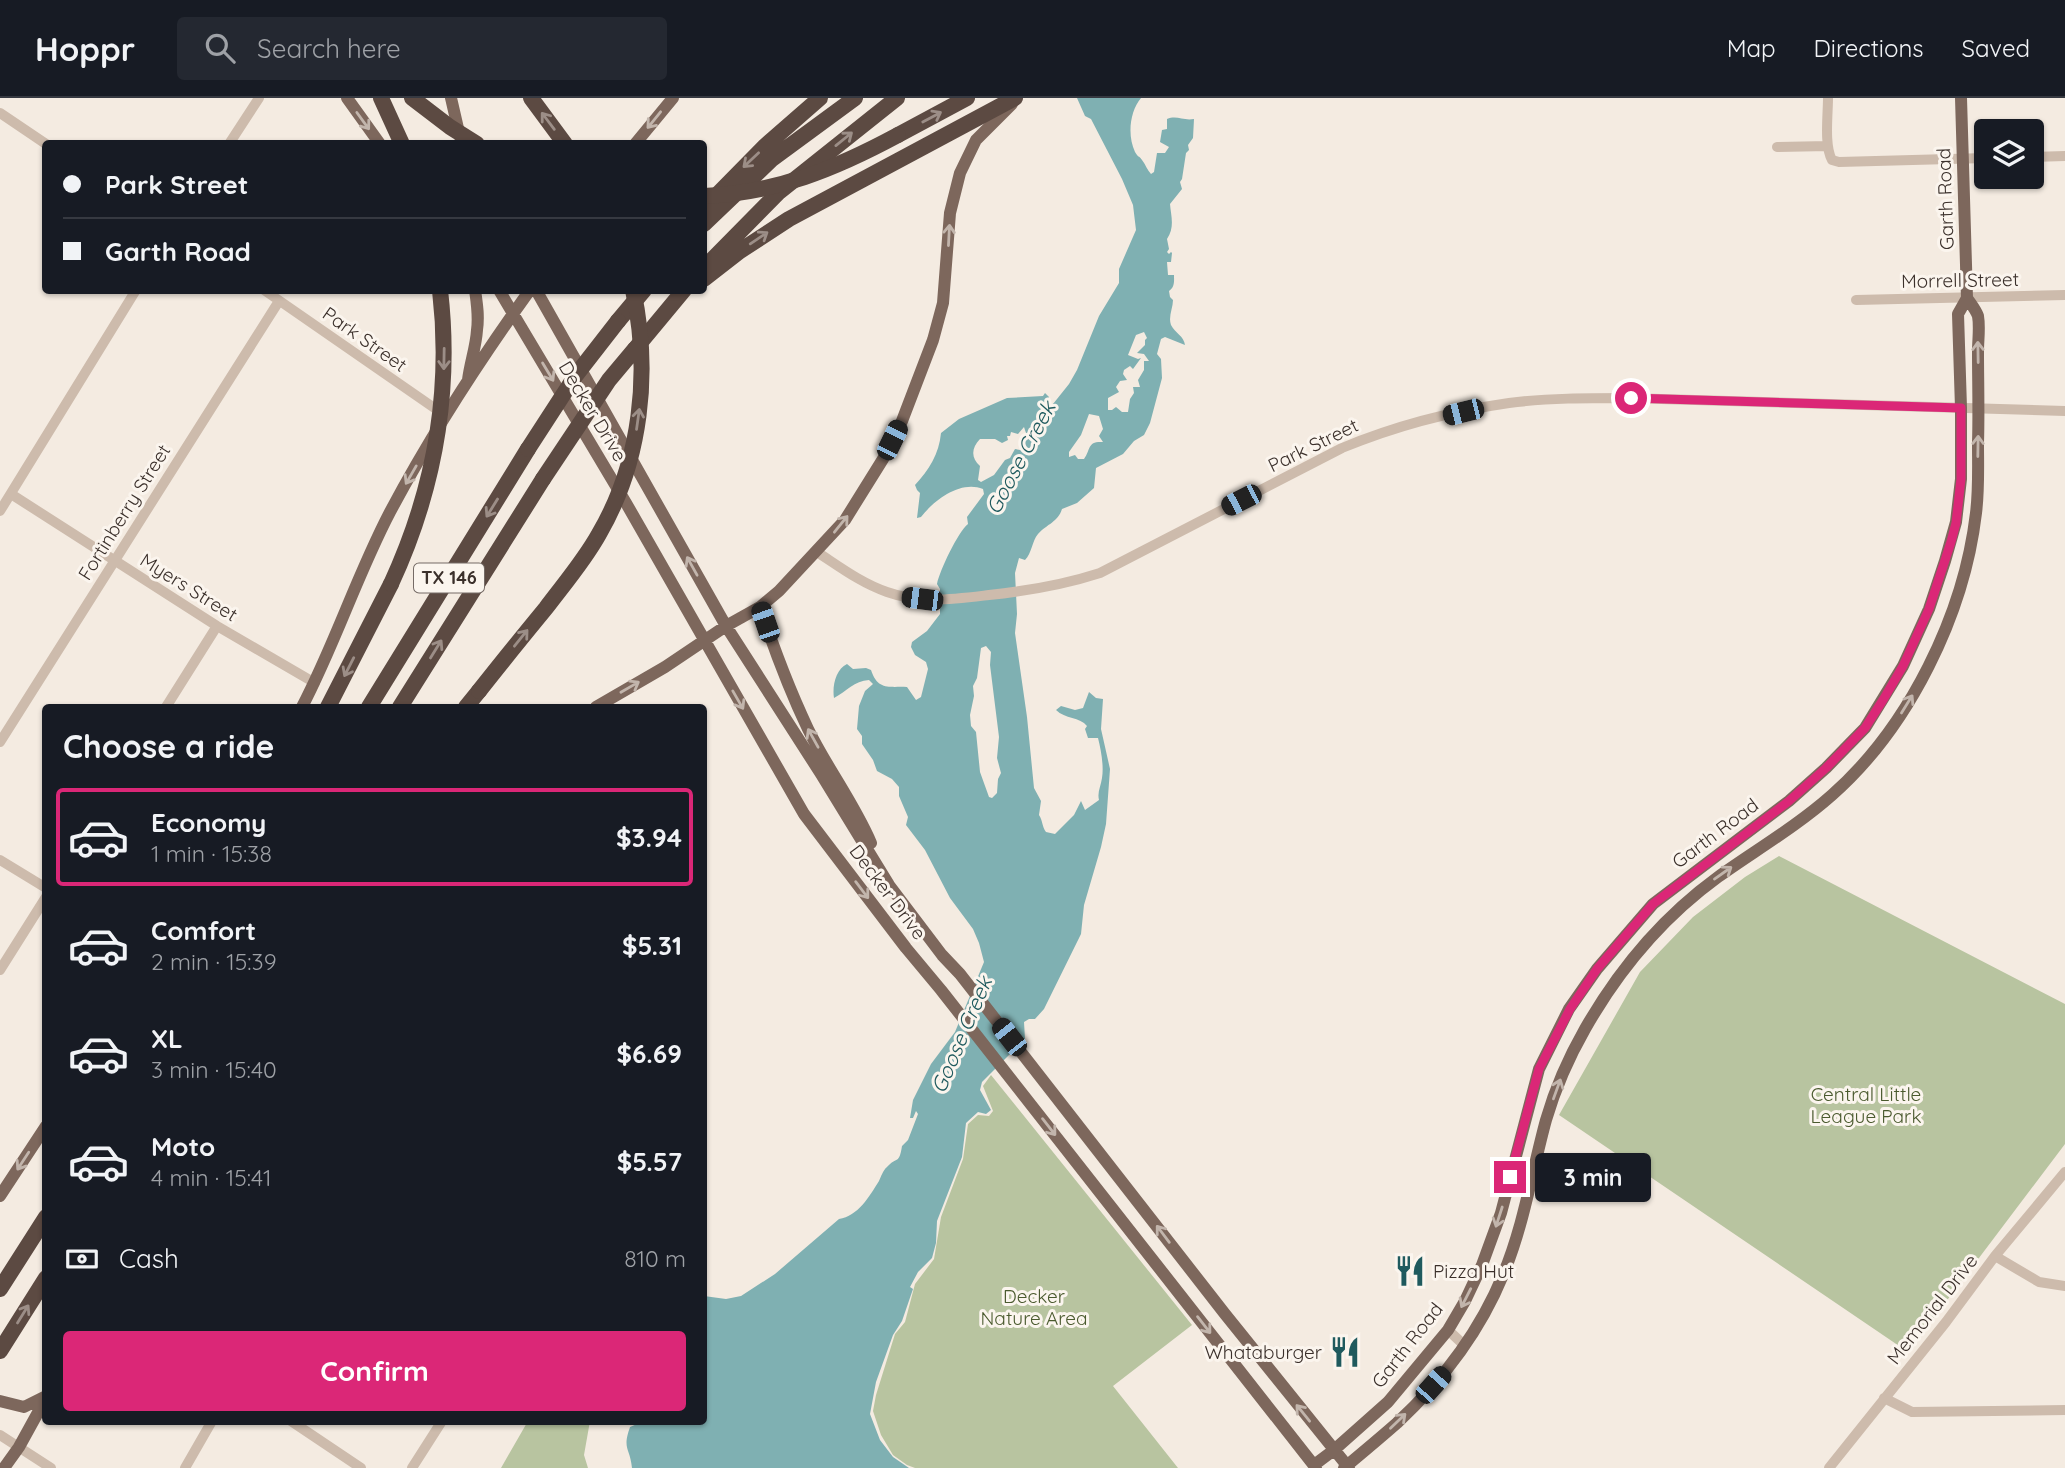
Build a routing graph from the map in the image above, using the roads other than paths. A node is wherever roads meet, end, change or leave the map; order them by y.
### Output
1 (259, 98) edge
2 (347, 98) edge
3 (381, 98) edge
4 (412, 98) edge
5 (451, 98) edge
6 (531, 98) edge
7 (673, 98) edge
8 (820, 98) edge
9 (855, 98) edge
10 (897, 98) edge
11 (967, 98) edge
12 (1016, 98) edge
13 (1828, 98) edge
14 (1961, 98) edge
15 (0, 113) edge
16 (232, 140) edge
17 (377, 140) edge
18 (400, 140) edge
19 (462, 140) edge
20 (471, 140) edge
21 (562, 140) edge
22 (638, 140) edge
23 (42, 141) edge
24 (1828, 146) junction
25 (1777, 147) dead end
26 (2065, 156) edge
27 (2044, 157) edge
28 (1963, 158) junction
29 (1974, 158) edge
30 (707, 196) edge
31 (707, 205) edge
32 (707, 221) edge
33 (707, 265) edge
34 (707, 277) edge
35 (133, 294) edge
36 (269, 294) edge
37 (440, 294) edge
38 (476, 294) edge
39 (501, 294) edge
40 (527, 294) edge
41 (538, 294) edge
42 (635, 294) edge
43 (641, 294) edge
44 (682, 294) edge
45 (2065, 295) edge
46 (1967, 298) junction
47 (1856, 300) dead end
48 (279, 301) junction
49 (513, 313) junction
50 (468, 381) junction
51 (1961, 408) junction
52 (1979, 408) junction
53 (2065, 411) edge
54 (445, 416) junction
55 (11, 494) junction
56 (0, 511) edge
57 (817, 552) junction
58 (113, 560) junction
59 (760, 607) junction
60 (1929, 609) junction
61 (1948, 618) junction
62 (217, 626) junction
63 (726, 626) junction
64 (704, 641) junction
65 (315, 683) junction
66 (168, 704) edge
67 (304, 704) edge
68 (330, 704) edge
69 (371, 704) edge
70 (402, 704) edge
71 (468, 704) edge
72 (601, 704) edge
73 (1865, 728) junction
74 (1886, 736) junction
75 (0, 742) edge
76 (0, 860) edge
77 (1680, 882) junction
78 (889, 885) junction
79 (42, 886) edge
80 (1691, 898) junction
81 (42, 903) edge
82 (0, 970) edge
83 (1576, 1000) junction
84 (1595, 1014) junction
85 (1526, 1112) junction
86 (1547, 1117) junction
87 (42, 1132) edge
88 (2065, 1172) edge
89 (0, 1196) edge
90 (42, 1223) edge
91 (1490, 1242) junction
92 (1512, 1249) junction
93 (1995, 1256) junction
94 (42, 1284) edge
95 (2065, 1286) edge
96 (0, 1289) edge
97 (1448, 1331) junction
98 (1464, 1345) junction
99 (0, 1351) edge
100 (1884, 1398) junction
101 (42, 1399) edge
102 (0, 1401) edge
103 (42, 1404) edge
104 (2065, 1409) edge
105 (210, 1425) edge
106 (300, 1425) edge
107 (439, 1425) edge
108 (0, 1435) edge
109 (19, 1447) junction
110 (1334, 1450) junction
111 (1315, 1466) edge
112 (1347, 1467) edge
113 (4, 1468) edge
114 (51, 1468) edge
115 (185, 1468) edge
116 (361, 1468) edge
117 (412, 1468) edge
118 (1829, 1468) edge

1 - 16 street
2 -> 17 main road
3 - 18 highway
4 - 20 highway, bridge
5 - 19 main road
21 -> 6 highway
7 -> 22 main road
8 -> 31 highway
9 - 32 highway
33 -> 10 highway
30 -> 11 highway, bridge
34 -> 12 highway
57 -> 12 main road
13 - 24 street
14 - 28 main road, Garth Road
15 - 23 street
24 - 25 street
24 - 28 street
26 - 27 street
28 - 29 street
28 - 46 main road, Garth Road
35 - 55 street
36 - 48 street, Park Street
37 -> 68 highway, bridge
38 - 50 main road
39 - 49 main road, Decker Drive
40 - 49 main road
63 -> 41 main road, Decker Drive
71 -> 42 highway, bridge
43 -> 69 highway, TX 146, bridge
70 -> 44 highway, TX 146, bridge
45 - 46 street, Morrell Street
46 - 47 street, Morrell Street
46 - 51 main road, Garth Road
52 -> 46 main road, Garth Road
48 - 54 street, Park Street
48 - 58 street, Fortinberry Street
49 - 50 main road
49 -> 64 main road, Decker Drive
50 - 54 main road
51 - 52 street, Park Street
51 - 57 street, Park Street
51 - 60 main road, Garth Road
52 - 53 street, Park Street
61 -> 52 main road, Garth Road
54 -> 65 main road
55 - 56 street
55 - 58 street, Myers Street
57 - 59 main road
58 - 62 street, Myers Street
58 - 75 street, Fortinberry Street
59 - 63 main road
78 -> 59 main road
60 - 61 main road
60 - 73 main road, Garth Road
74 -> 61 main road, Garth Road
62 - 65 street, Myers Street
62 - 66 street
63 - 64 main road
63 - 78 main road, Decker Drive
72 -> 64 main road
64 -> 111 main road, Decker Drive
65 - 67 main road
73 - 74 main road
73 - 77 main road, Garth Road
80 -> 74 main road, Garth Road
76 - 79 street
77 - 80 main road
77 - 83 main road, Garth Road
110 -> 78 main road, Decker Drive
80 - 84 main road, Garth Road
81 - 82 street
83 - 84 main road
83 - 85 main road, Garth Road
86 -> 84 main road, Garth Road
85 - 86 main road
85 -> 91 main road, Garth Road
86 - 92 main road, Garth Road
87 -> 89 main road
88 - 93 street, Memorial Drive
90 - 96 highway
91 - 92 main road
91 -> 97 main road, Garth Road
92 - 98 main road, Garth Road
93 - 95 street
93 - 100 street, Memorial Drive
99 -> 94 highway
97 - 98 street
97 - 110 main road, Garth Road
112 -> 98 main road, Garth Road
100 - 104 street
100 - 118 street, Memorial Drive
101 - 102 main road
103 - 109 main road
105 - 115 street
106 - 116 street
107 - 117 street
108 - 109 street
109 - 113 main road
109 - 114 street
110 - 111 main road, Garth Road
110 - 112 main road, Decker Drive

